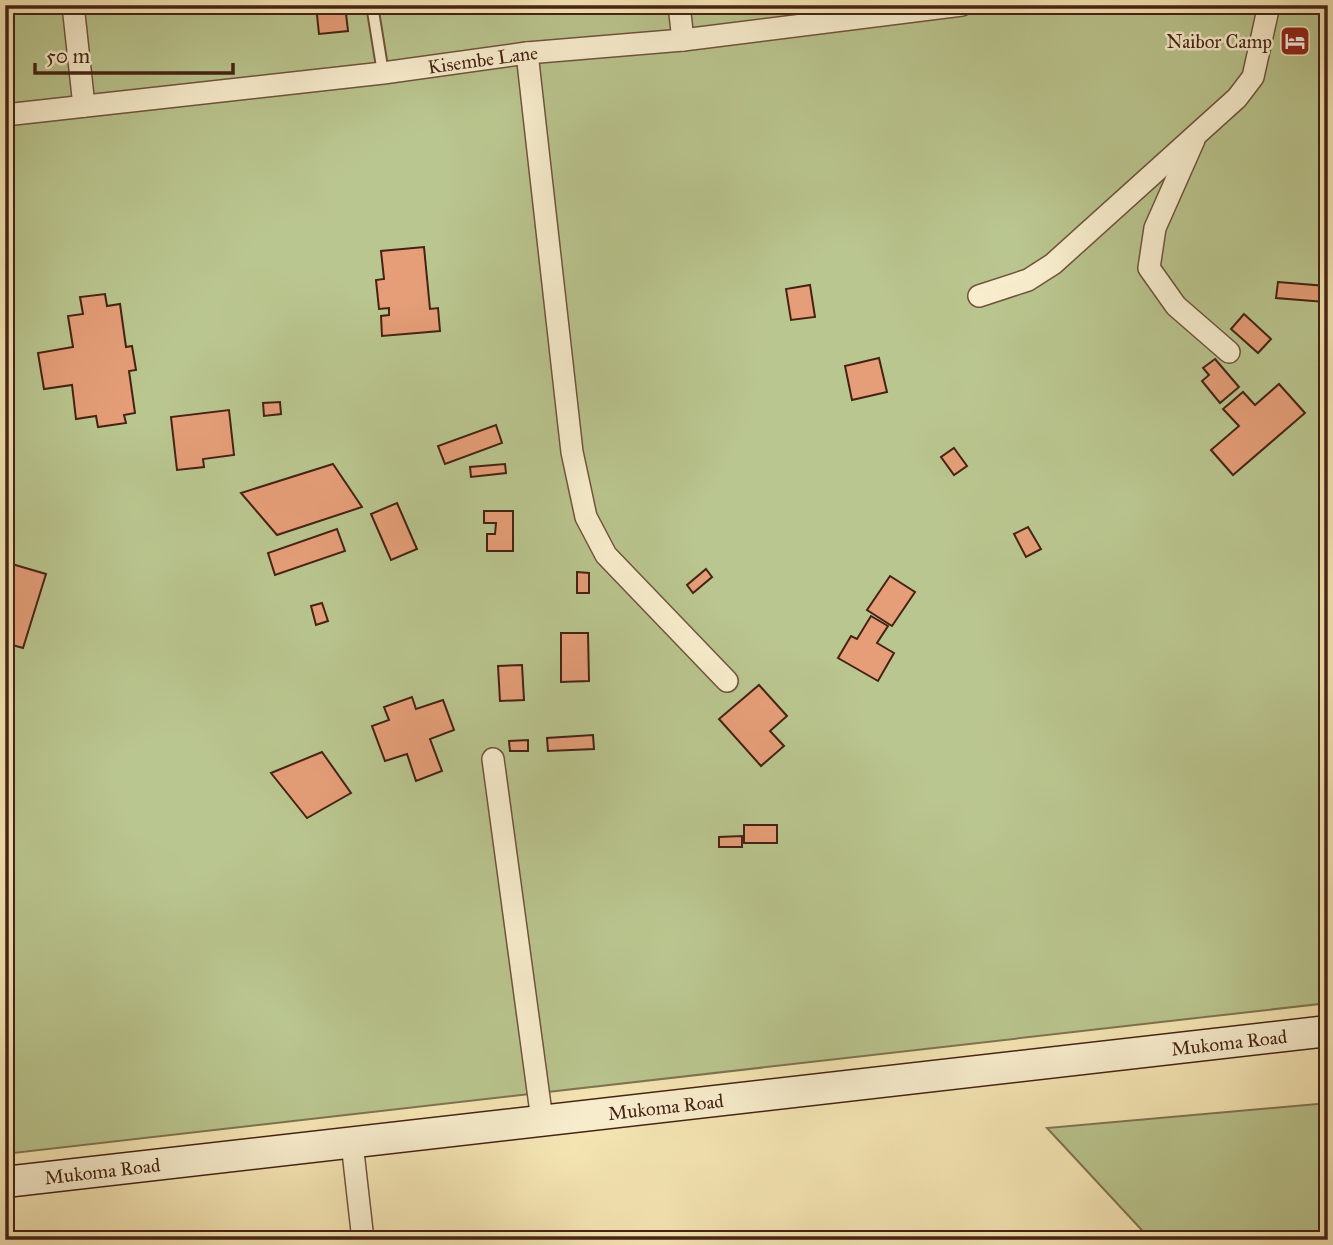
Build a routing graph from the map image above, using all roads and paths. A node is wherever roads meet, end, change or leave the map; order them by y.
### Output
1 (73, 5) edge
2 (372, 5) edge
3 (679, 5) edge
4 (962, 5) edge
5 (1269, 5) edge
6 (683, 40) junction
7 (527, 53) junction
8 (383, 73) junction
9 (84, 106) junction
10 (5, 115) edge
11 (1196, 135) junction
12 (979, 296) dead end
13 (1229, 352) dead end
14 (727, 681) dead end
15 (493, 759) dead end
16 (1328, 1031) edge
17 (542, 1120) junction
18 (352, 1143) junction
19 (5, 1182) edge
20 (363, 1240) edge

1 - 9 street
2 - 8 lane
3 - 6 street
4 - 6 street, Kisembe Lane
5 - 11 street
6 - 7 street, Kisembe Lane
7 - 8 street, Kisembe Lane
7 - 14 street
8 - 9 street, Kisembe Lane
9 - 10 street, Kisembe Lane
11 - 12 street
11 - 13 street
15 - 17 street
16 - 17 street, Mukoma Road
17 - 18 street, Mukoma Road
18 - 19 street, Mukoma Road
18 - 20 street

